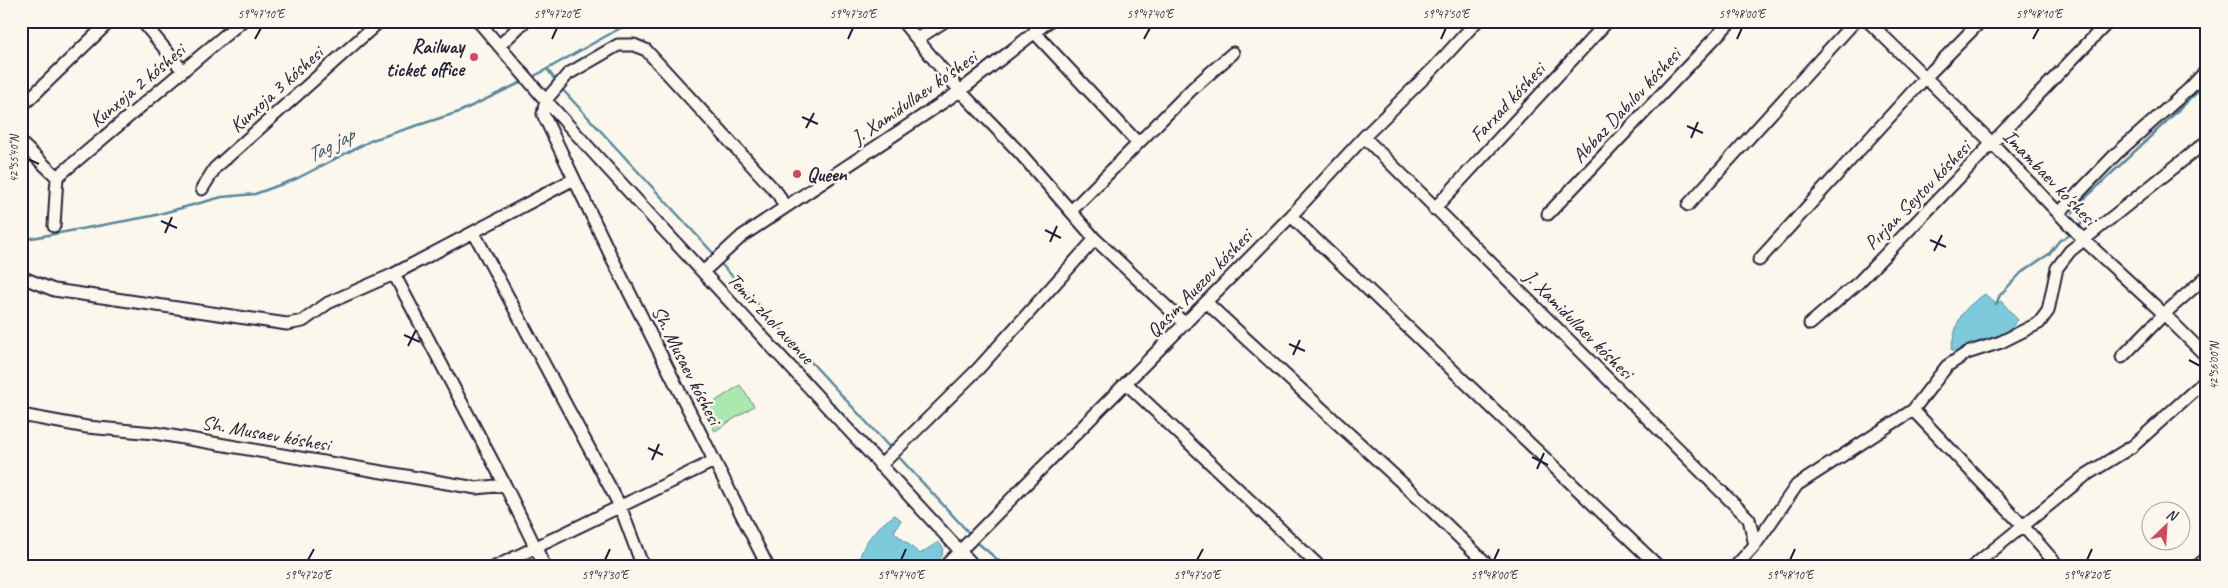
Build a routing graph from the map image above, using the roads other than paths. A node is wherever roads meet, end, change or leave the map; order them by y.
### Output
1 (110, 21) edge
2 (142, 21) edge
3 (242, 21) edge
4 (380, 21) edge
5 (478, 21) edge
6 (525, 21) edge
7 (902, 21) edge
8 (945, 21) edge
9 (1049, 21) edge
10 (1477, 21) edge
11 (1608, 21) edge
12 (1731, 21) edge
13 (1855, 21) edge
14 (1868, 21) edge
15 (1982, 21) edge
16 (2109, 21) edge
17 (1034, 32) junction
18 (917, 39) junction
19 (499, 46) junction
20 (1233, 54) dead end
21 (2207, 70) edge
22 (183, 71) junction
23 (1925, 78) junction
24 (960, 91) junction
25 (543, 97) junction
26 (21, 107) edge
27 (1364, 137) junction
28 (2207, 141) edge
29 (21, 143) edge
30 (1138, 143) junction
31 (1992, 144) junction
32 (57, 177) junction
33 (574, 179) junction
34 (202, 190) dead end
35 (1688, 205) dead end
36 (785, 206) junction
37 (1434, 209) junction
38 (1071, 211) junction
39 (2059, 213) junction
40 (1548, 214) dead end
41 (1292, 216) junction
42 (54, 226) dead end
43 (474, 233) junction
44 (1095, 239) junction
45 (2084, 239) junction
46 (1759, 260) dead end
47 (703, 272) junction
48 (394, 274) junction
49 (2207, 276) edge
50 (21, 277) edge
51 (1206, 302) junction
52 (2164, 314) junction
53 (1185, 324) junction
54 (1810, 324) dead end
55 (2122, 357) dead end
56 (2207, 357) edge
57 (2207, 379) edge
58 (1127, 384) junction
59 (1913, 410) junction
60 (21, 415) edge
61 (714, 461) junction
62 (880, 466) junction
63 (505, 485) junction
64 (620, 506) junction
65 (2023, 526) junction
66 (1755, 545) junction
67 (537, 548) junction
68 (960, 552) junction
69 (2207, 558) edge
70 (495, 567) edge
71 (545, 567) edge
72 (643, 567) edge
73 (768, 567) edge
74 (944, 567) edge
75 (975, 567) edge
76 (1320, 567) edge
77 (1490, 567) edge
78 (1659, 567) edge
79 (1735, 567) edge
80 (1972, 567) edge
81 (2059, 567) edge
82 (2196, 567) edge

1 - 26 street
2 - 22 street
3 - 22 street, Kunxoja 2 kóshesi
4 - 34 street, Kunxoja 3 kóshesi
5 - 19 street
6 - 19 street
7 - 18 street
8 - 18 street
9 - 17 street, J. Xamidullaev ko'shesi
10 - 27 street, Qasım Auezov kóshesi
11 - 37 street, Farxad kóshesi
12 - 40 street, Abbaz Dabılov kóshesi
13 - 35 street
14 - 23 street, Imambaev ko'shesi
15 - 23 street
16 - 31 street, Pırjan Seytov kóshesi
17 - 24 street, J. Xamidullaev ko'shesi
17 - 30 street
18 - 24 street
19 - 25 street, Temir zhol avenue
20 - 30 street
21 - 39 street
22 - 32 street, Kunxoja 2 kóshesi
23 - 31 street, Imambaev ko'shesi
23 - 46 street
24 - 36 street, J. Xamidullaev ko'shesi
24 - 38 street
25 - 33 street, Sh. Musaev kóshesi
25 - 36 street
25 - 47 street, Temir zhol avenue
27 - 37 street, J. Xamidullaev kóshesi
27 - 41 street, Qasım Auezov kóshesi
28 - 45 street
29 - 32 street
30 - 38 street
31 - 39 street, Imambaev ko'shesi
31 - 54 street, Pırjan Seytov kóshesi
32 - 42 street
33 - 43 street
33 - 61 street, Sh. Musaev kóshesi
36 - 47 street, J. Xamidullaev ko'shesi
37 - 66 street, J. Xamidullaev kóshesi
38 - 44 street
39 - 45 street, Imambaev ko'shesi
41 - 51 street, Qasım Auezov kóshesi
41 - 78 street
43 - 48 street
43 - 64 street
44 - 53 street
44 - 62 street
45 - 52 street, Imambaev ko'shesi
45 - 59 street
47 - 62 street, Temir zhol avenue
48 - 50 street
48 - 63 street
49 - 52 street
51 - 53 street, Qasım Auezov kóshesi
51 - 77 street
52 - 55 street
52 - 56 street, Imambaev ko'shesi
53 - 58 street, Qasım Auezov kóshesi
57 - 65 street
58 - 68 street, Qasım Auezov kóshesi
58 - 76 street
59 - 65 street
59 - 66 street
60 - 63 street, Sh. Musaev kóshesi
61 - 64 street
61 - 73 street, Sh. Musaev kóshesi
62 - 68 street, Temir zhol avenue
63 - 67 street
64 - 67 street
64 - 72 street
65 - 80 street
65 - 81 street
66 - 79 street
67 - 70 street
67 - 71 street
68 - 74 street, Qasım Auezov kóshesi
68 - 75 street, Temir zhol avenue
69 - 82 street

